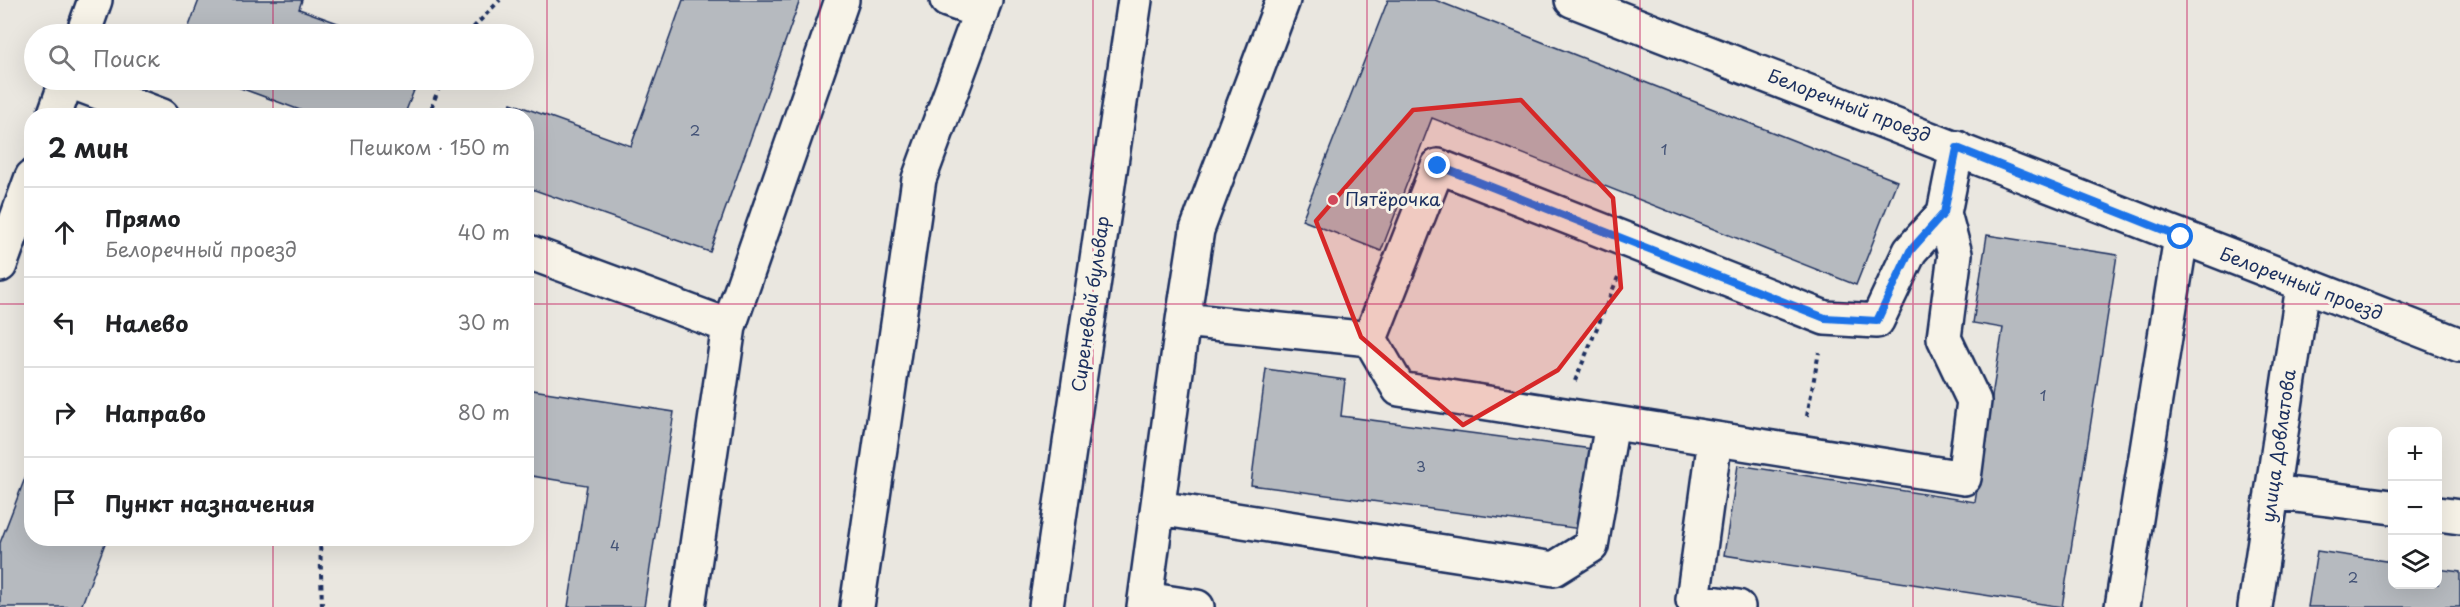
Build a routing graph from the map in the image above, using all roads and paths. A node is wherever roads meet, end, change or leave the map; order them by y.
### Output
1 (95, 0) edge
2 (500, 0) edge
3 (842, 0) edge
4 (947, 0) edge
5 (1135, 0) edge
6 (1283, 0) edge
7 (1572, 0) edge
8 (983, 6) edge
9 (87, 24) edge
10 (477, 24) edge
11 (63, 90) edge
12 (93, 90) edge
13 (438, 90) edge
14 (57, 108) edge
15 (141, 108) edge
16 (431, 108) edge
17 (1957, 148) junction
18 (24, 199) edge
19 (1944, 213) junction
20 (2181, 237) junction
21 (1632, 242) junction
22 (534, 254) edge
23 (0, 265) edge
24 (2303, 286) junction
25 (1825, 318) junction
26 (1183, 320) junction
27 (729, 326) junction
28 (1370, 339) junction
29 (2460, 345) edge
30 (1561, 414) junction
31 (1612, 423) junction
32 (1715, 439) junction
33 (1800, 452) junction
34 (2272, 492) junction
35 (2388, 506) edge
36 (1158, 508) junction
37 (2442, 515) edge
38 (2460, 517) edge
39 (320, 546) edge
40 (1145, 603) edge
41 (322, 607) edge
42 (688, 607) edge
43 (857, 607) edge
44 (1046, 607) edge
45 (1197, 607) edge
46 (1738, 607) edge
47 (2122, 607) edge
48 (2255, 607) edge

1 - 9 street
2 - 10 path
3 - 27 street
4 - 8 street
5 - 44 street, Сиреневый бульвар
6 - 26 street
7 - 17 street, Белоречный проезд
8 - 43 street
11 - 14 street
12 - 15 street
13 - 16 path
17 - 19 street
17 - 20 street, Белоречный проезд
18 - 23 street
19 - 25 street
19 - 33 street
20 - 24 street, Белоречный проезд
20 - 47 street
21 - 25 street
21 - 28 street
21 - 30 path
22 - 27 street
24 - 29 street, Белоречный проезд
24 - 34 street, улица Довлатова
25 - 33 path
26 - 28 street
26 - 36 street
27 - 42 street
28 - 30 street
30 - 31 street
31 - 32 street
31 - 36 street
32 - 33 street
32 - 46 street
34 - 35 street
34 - 48 street, улица Довлатова
36 - 40 street
37 - 38 street
39 - 41 path
40 - 45 street

